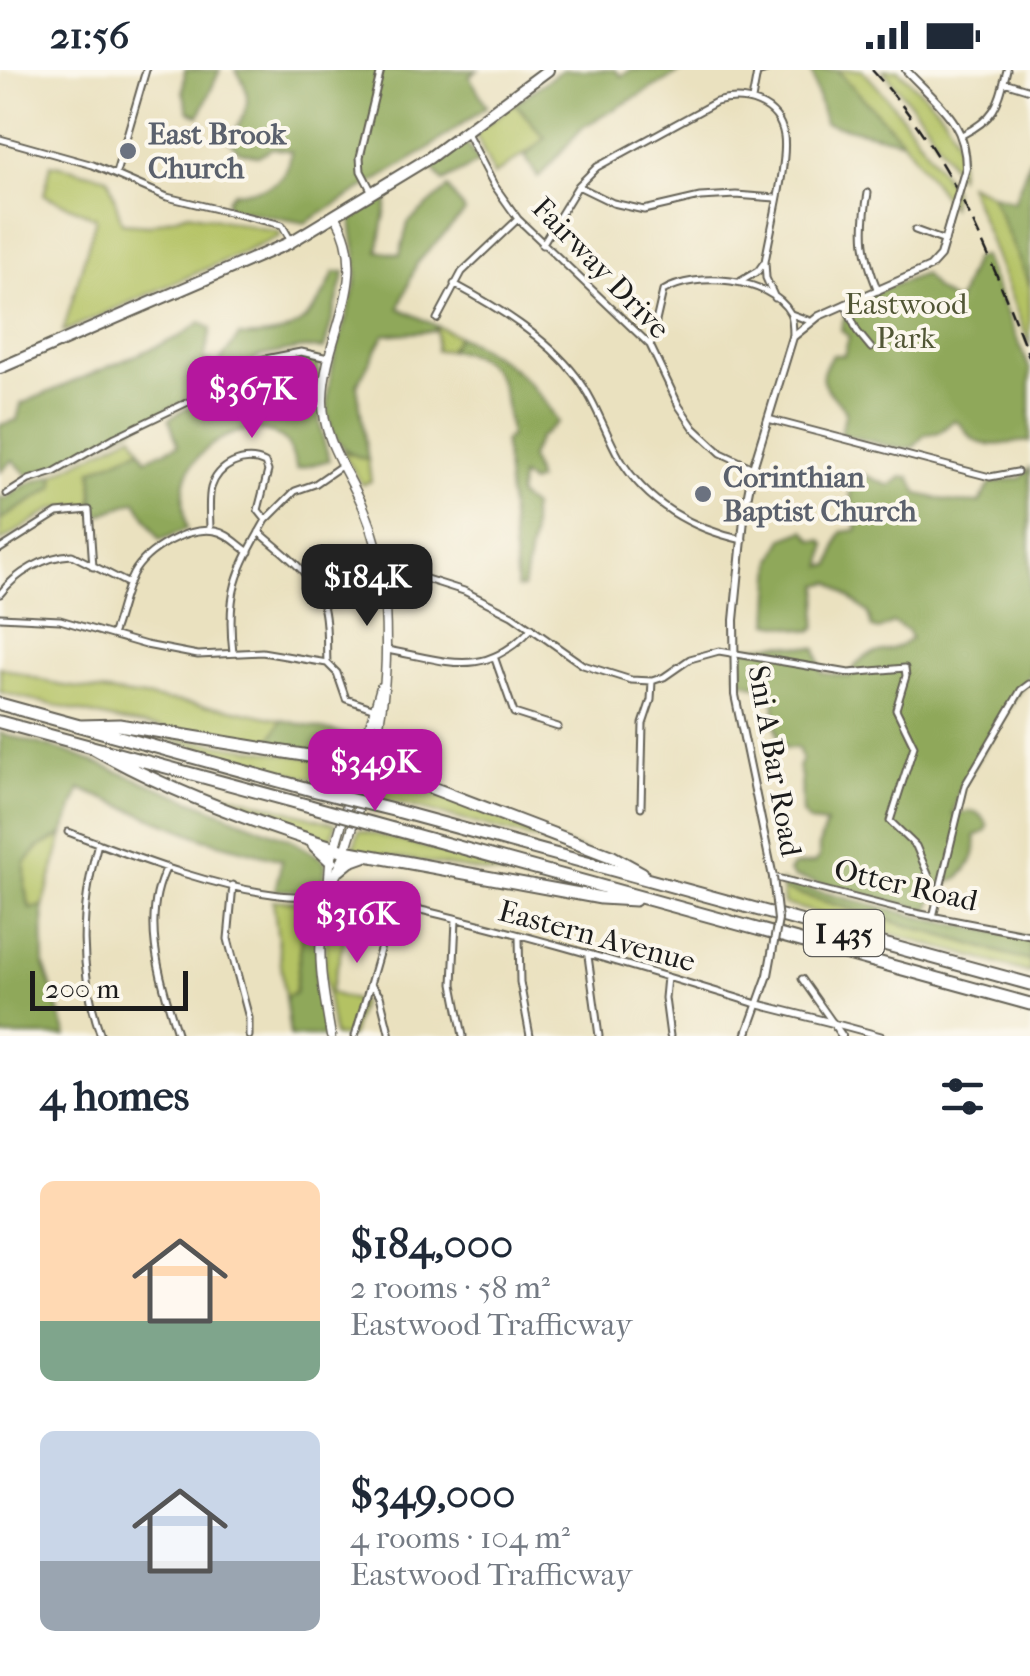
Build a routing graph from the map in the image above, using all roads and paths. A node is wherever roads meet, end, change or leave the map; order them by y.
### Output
1 (146, 70) edge
2 (381, 70) edge
3 (548, 70) edge
4 (767, 70) edge
5 (906, 70) edge
6 (1007, 70) edge
7 (756, 71) edge
8 (1004, 82) junction
9 (1030, 90) edge
10 (752, 100) junction
11 (466, 130) junction
12 (962, 135) junction
13 (0, 139) edge
14 (116, 174) junction
15 (578, 186) junction
16 (868, 193) dead end
17 (372, 194) junction
18 (776, 198) junction
19 (336, 217) junction
20 (518, 219) junction
21 (915, 230) dead end
22 (945, 241) junction
23 (291, 242) junction
24 (542, 246) junction
25 (765, 262) junction
26 (740, 282) junction
27 (454, 284) junction
28 (878, 290) junction
29 (775, 298) junction
30 (846, 304) junction
31 (791, 314) junction
32 (437, 320) dead end
33 (810, 321) junction
34 (793, 336) junction
35 (650, 345) junction
36 (871, 348) dead end
37 (328, 358) junction
38 (0, 368) edge
39 (768, 418) junction
40 (341, 466) junction
41 (753, 468) junction
42 (1017, 472) dead end
43 (7, 494) dead end
44 (266, 520) junction
45 (210, 530) junction
46 (259, 532) junction
47 (742, 540) junction
48 (0, 549) edge
49 (249, 552) junction
50 (93, 567) junction
51 (383, 580) junction
52 (129, 584) junction
53 (0, 594) edge
54 (0, 618) edge
55 (532, 628) junction
56 (112, 634) junction
57 (386, 650) junction
58 (234, 653) junction
59 (733, 653) junction
60 (496, 659) junction
61 (328, 663) junction
62 (384, 677) junction
63 (652, 681) junction
64 (1029, 684) edge
65 (0, 704) edge
66 (375, 709) junction
67 (0, 722) edge
68 (81, 726) junction
69 (558, 727) dead end
70 (90, 746) junction
71 (374, 749) junction
72 (364, 766) junction
73 (388, 772) junction
74 (641, 808) dead end
75 (68, 832) dead end
76 (98, 843) junction
77 (364, 856) junction
78 (337, 858) junction
79 (167, 867) junction
80 (773, 877) junction
81 (659, 882) junction
82 (233, 885) junction
83 (936, 893) junction
84 (328, 895) junction
85 (658, 902) junction
86 (393, 905) junction
87 (932, 916) junction
88 (456, 920) junction
89 (1030, 935) edge
90 (518, 937) junction
91 (588, 956) junction
92 (667, 977) junction
93 (802, 979) dead end
94 (370, 984) junction
95 (1030, 984) edge
96 (757, 1004) junction
97 (1030, 1004) edge
98 (832, 1023) junction
99 (102, 1036) edge
100 (178, 1036) edge
101 (250, 1036) edge
102 (331, 1036) edge
103 (355, 1036) edge
104 (390, 1036) edge
105 (463, 1036) edge
106 (530, 1036) edge
107 (599, 1036) edge
108 (670, 1036) edge
109 (746, 1036) edge
110 (842, 1036) edge
111 (881, 1036) edge

1 - 14 street
2 - 17 street
3 - 11 highway
4 - 7 street
5 - 12 street
6 - 8 street
7 - 10 street
8 - 9 street
8 - 12 street
10 - 15 street
10 - 18 street
11 - 17 highway
11 - 20 street, Fairway Drive
12 - 22 street, bridge
13 - 14 street
14 - 23 street
15 - 18 street
15 - 24 street
16 - 28 street
17 - 19 highway
18 - 25 street
19 - 23 highway
19 - 37 main road
20 - 24 street, Fairway Drive
20 - 27 street
21 - 22 street
22 - 28 street
23 - 38 highway
24 - 35 street, Fairway Drive
25 - 26 street
25 - 29 street
26 - 29 street
26 - 35 street
27 - 32 street
27 - 47 street
28 - 30 street
29 - 31 street
30 - 33 street
30 - 36 street
31 - 33 street
31 - 34 street
33 - 34 street
34 - 39 street, Sni A Bar Road
35 - 41 street, Fairway Drive
37 - 40 main road
37 - 43 street
39 - 41 street, Sni A Bar Road
39 - 42 street
40 - 44 street
40 - 51 main road
41 - 47 street, Sni A Bar Road
44 - 45 street
44 - 46 street
45 - 49 street
45 - 52 street
46 - 49 street
46 - 61 street
47 - 59 street, Sni A Bar Road
48 - 50 street
49 - 58 street
50 - 52 street
50 - 53 street
51 - 55 street
51 - 57 main road
52 - 56 street
54 - 56 street
55 - 60 street
55 - 63 street
56 - 58 street
57 - 60 street
57 - 62 main road
58 - 61 street
59 - 63 street
59 - 80 street, Sni A Bar Road
59 - 83 street
60 - 69 street
61 - 66 street
62 - 66 main road
62 - 71 main road
63 - 74 street
64 - 83 street
65 - 68 highway, I 435
66 - 72 main road
67 - 70 highway, I 435
68 - 72 highway
68 - 81 highway, I 435, bridge
70 - 78 highway
70 - 85 highway, I 435, bridge
71 - 72 main road
71 - 73 highway
72 - 73 highway
72 - 78 main road
73 - 81 highway
75 - 76 street, Eastern Avenue
76 - 79 street, Eastern Avenue
76 - 99 street
77 - 78 highway
77 - 78 highway
77 - 85 highway
78 - 84 main road
79 - 82 street, Eastern Avenue
79 - 100 street
80 - 87 street, Otter Road
80 - 96 street, Sni A Bar Road, bridge
81 - 95 highway, I 435
82 - 84 street, Eastern Avenue
82 - 101 street
83 - 87 street
84 - 86 street, Eastern Avenue
84 - 102 main road
85 - 97 highway, I 435
86 - 88 street, Eastern Avenue
86 - 94 street
87 - 89 street, Otter Road
88 - 90 street, Eastern Avenue
88 - 105 street
90 - 91 street, Eastern Avenue
90 - 106 street
91 - 92 street, Eastern Avenue
91 - 107 street
92 - 96 street, Eastern Avenue
92 - 108 street
93 - 98 street
94 - 103 street
94 - 104 street
96 - 98 street, Eastern Avenue
96 - 109 street, Sni A Bar Road
98 - 110 street
98 - 111 street, Eastern Avenue

